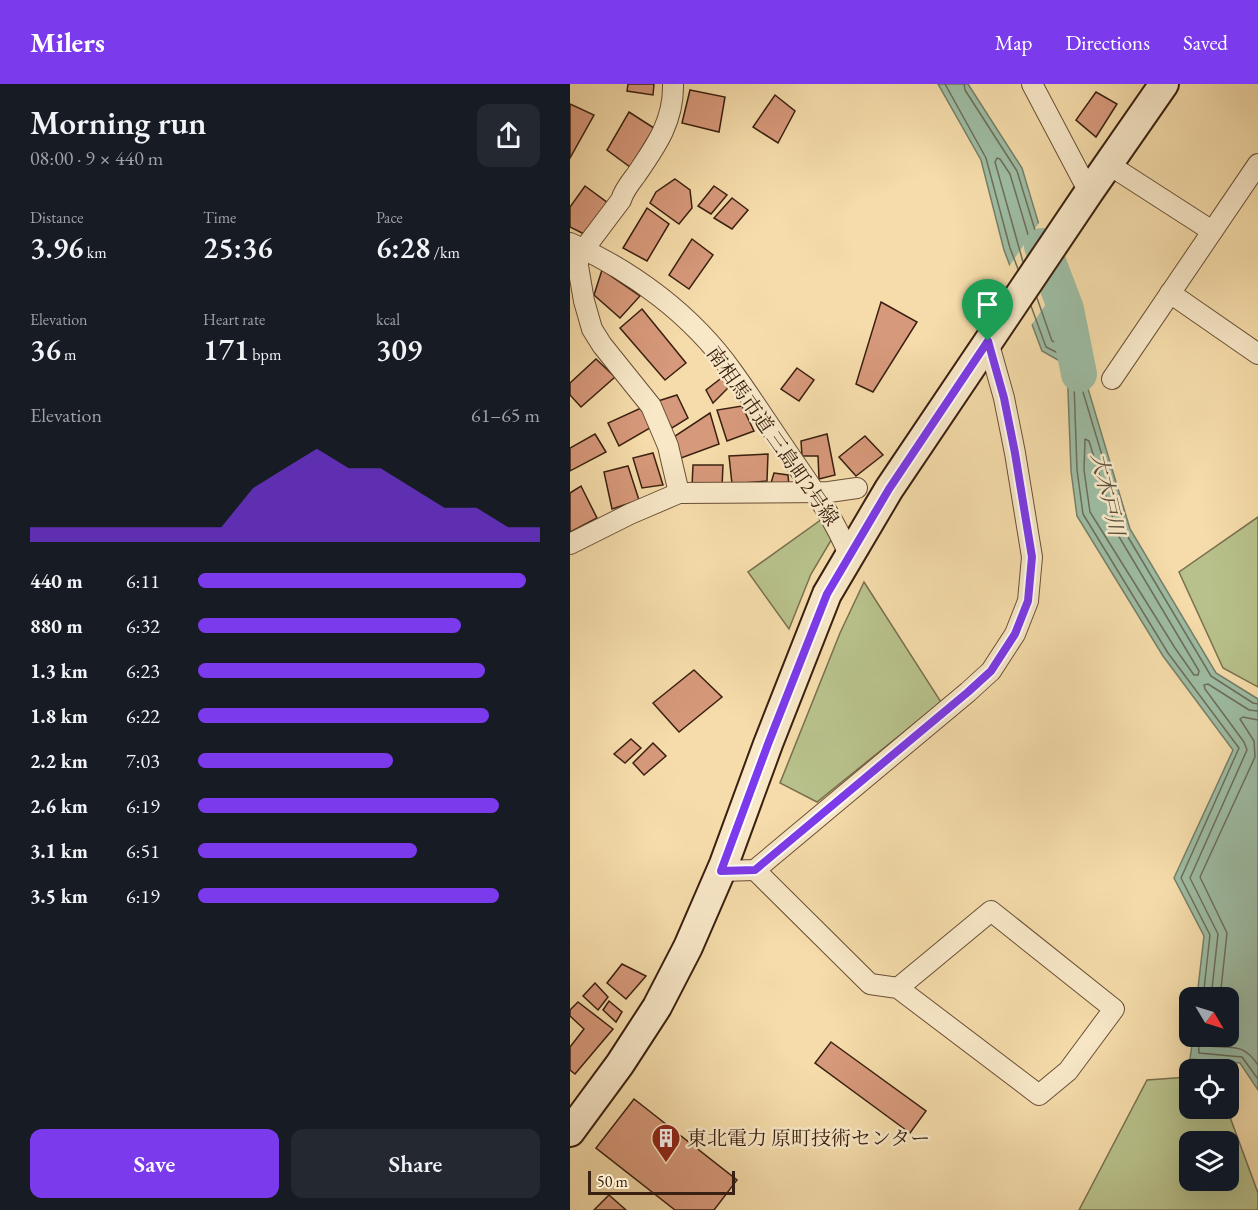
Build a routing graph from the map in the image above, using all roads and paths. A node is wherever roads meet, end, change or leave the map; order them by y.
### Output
1 (672, 84) edge
2 (1032, 84) edge
3 (1164, 84) edge
4 (1108, 164) junction
5 (1258, 164) edge
6 (1089, 192) junction
7 (1212, 231) junction
8 (577, 246) edge
9 (1170, 294) junction
10 (996, 330) junction
11 (1258, 353) edge
12 (1112, 379) dead end
13 (857, 488) dead end
14 (815, 492) junction
15 (680, 494) junction
16 (570, 544) edge
17 (849, 555) junction
18 (755, 870) junction
19 (721, 871) junction
20 (898, 988) junction
21 (570, 1132) edge

1 - 8 street
2 - 6 street
3 - 4 street
4 - 6 street
4 - 7 street
5 - 7 street
6 - 10 street
7 - 9 street
8 - 14 street, 南相馬市道 三島町2号線
8 - 15 street
9 - 11 street
9 - 12 street
10 - 17 street
10 - 18 street
13 - 14 street
14 - 15 street
14 - 17 street, 南相馬市道 三島町2号線
15 - 16 street
17 - 19 street
18 - 19 street
18 - 20 street
19 - 21 street
20 - 20 street

